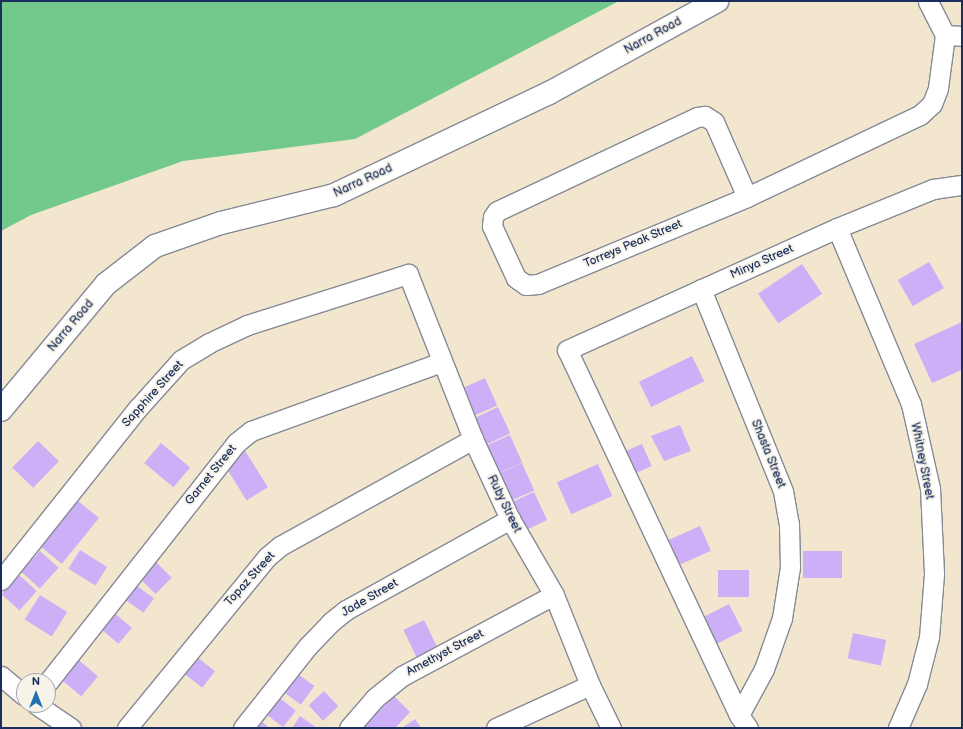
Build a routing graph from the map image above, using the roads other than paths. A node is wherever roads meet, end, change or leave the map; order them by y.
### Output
1 (717, 1) edge
2 (928, 1) edge
3 (954, 35) edge
4 (962, 185) edge
5 (747, 197) junction
6 (837, 228) junction
7 (408, 274) joint
8 (701, 289) junction
9 (442, 362) junction
10 (1, 410) edge
11 (473, 439) junction
12 (510, 519) junction
13 (1, 580) edge
14 (554, 595) junction
15 (55, 673) edge
16 (1, 676) edge
17 (590, 686) junction
18 (16, 688) edge
19 (49, 713) edge
20 (744, 721) edge
21 (71, 728) edge
22 (127, 728) edge
23 (243, 728) edge
24 (349, 728) edge
25 (496, 728) edge
26 (611, 728) edge
27 (898, 728) edge

1 - 10 street, Narra Road
2 - 3 street, Torreys Peak Street
3 - 5 street, Torreys Peak Street
4 - 6 street, Minya Street
5 - 5 street, Torreys Peak Street
6 - 8 street, Minya Street
6 - 27 street, Whitney Street
7 - 9 street, Ruby Street
7 - 13 street, Sapphire Street
8 - 20 street, Shasta Street
8 - 20 street, Minya Street
9 - 11 street, Ruby Street
9 - 15 street, Garnet Street
11 - 12 street, Ruby Street
11 - 22 street, Topaz Street
12 - 14 street, Ruby Street
12 - 23 street, Jade Street
14 - 17 street, Ruby Street
14 - 24 street, Amethyst Street
16 - 18 street
17 - 25 street
17 - 26 street, Ruby Street
19 - 21 street

